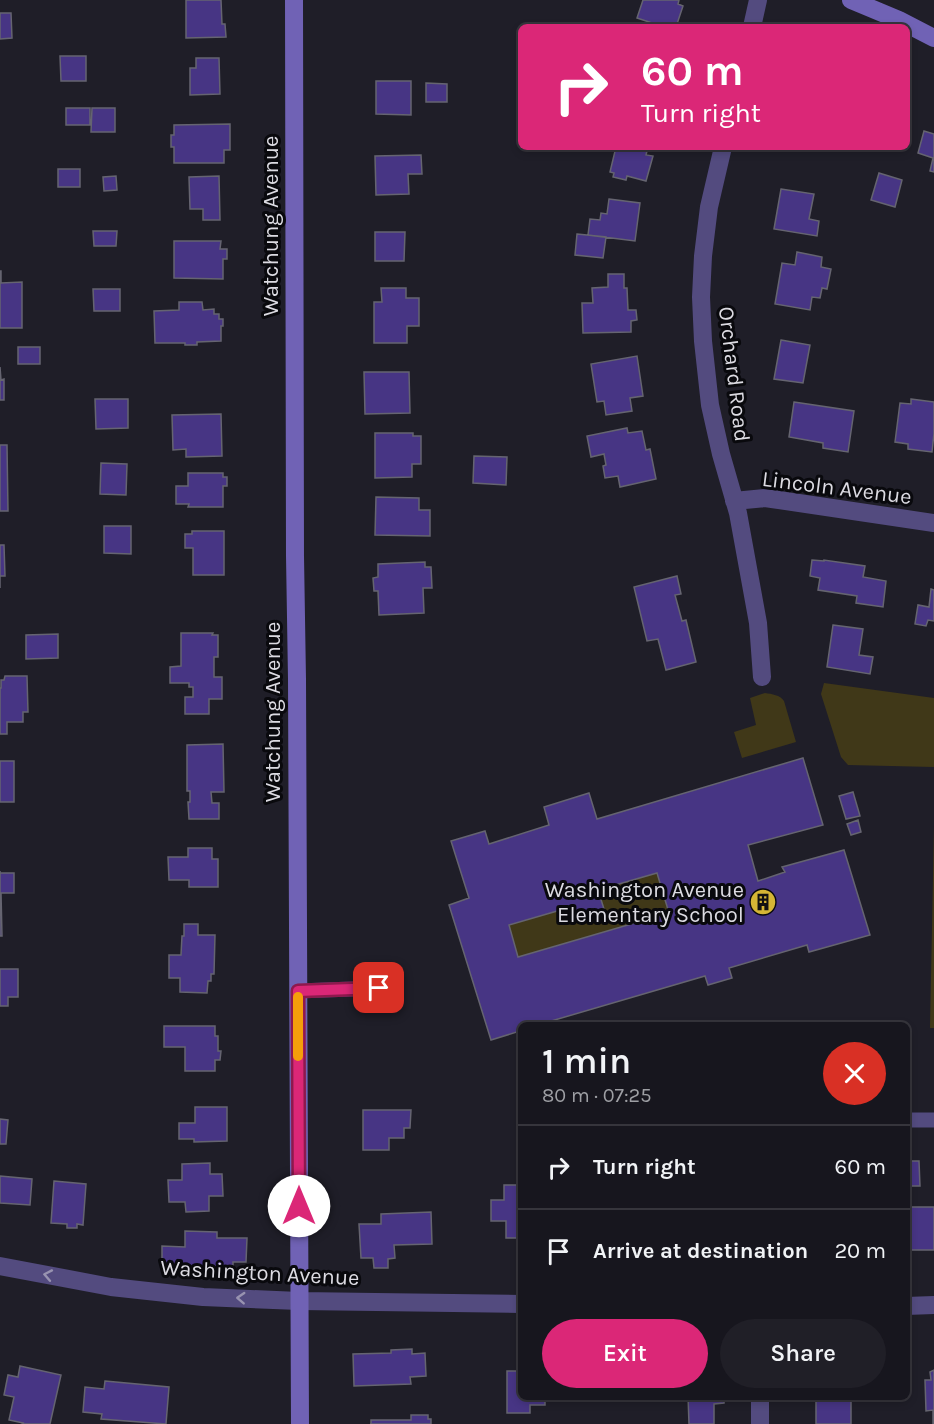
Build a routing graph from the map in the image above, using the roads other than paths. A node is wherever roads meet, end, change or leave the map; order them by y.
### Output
1 (294, 0) edge
2 (758, 0) edge
3 (856, 1) edge
4 (753, 24) edge
5 (906, 24) edge
6 (910, 26) edge
7 (934, 38) edge
8 (722, 150) edge
9 (734, 501) junction
10 (934, 523) edge
11 (762, 677) dead end
12 (379, 988) dead end
13 (298, 991) junction
14 (910, 1120) edge
15 (934, 1120) edge
16 (0, 1266) edge
17 (299, 1301) junction
18 (518, 1304) edge
19 (934, 1305) edge
20 (910, 1306) edge
21 (760, 1400) edge
22 (300, 1424) edge
23 (760, 1424) edge

1 - 13 main road, Watchung Avenue
2 - 4 street
3 - 5 main road
6 - 7 main road
8 - 9 street, Orchard Road
9 - 10 street, Lincoln Avenue
9 - 11 street, Orchard Road
12 - 13 lane
13 - 17 main road, Watchung Avenue
14 - 15 lane
17 -> 16 street, Washington Avenue
17 - 18 street, Washington Avenue
17 - 22 main road, Watchung Avenue
19 - 20 street
21 - 23 street

